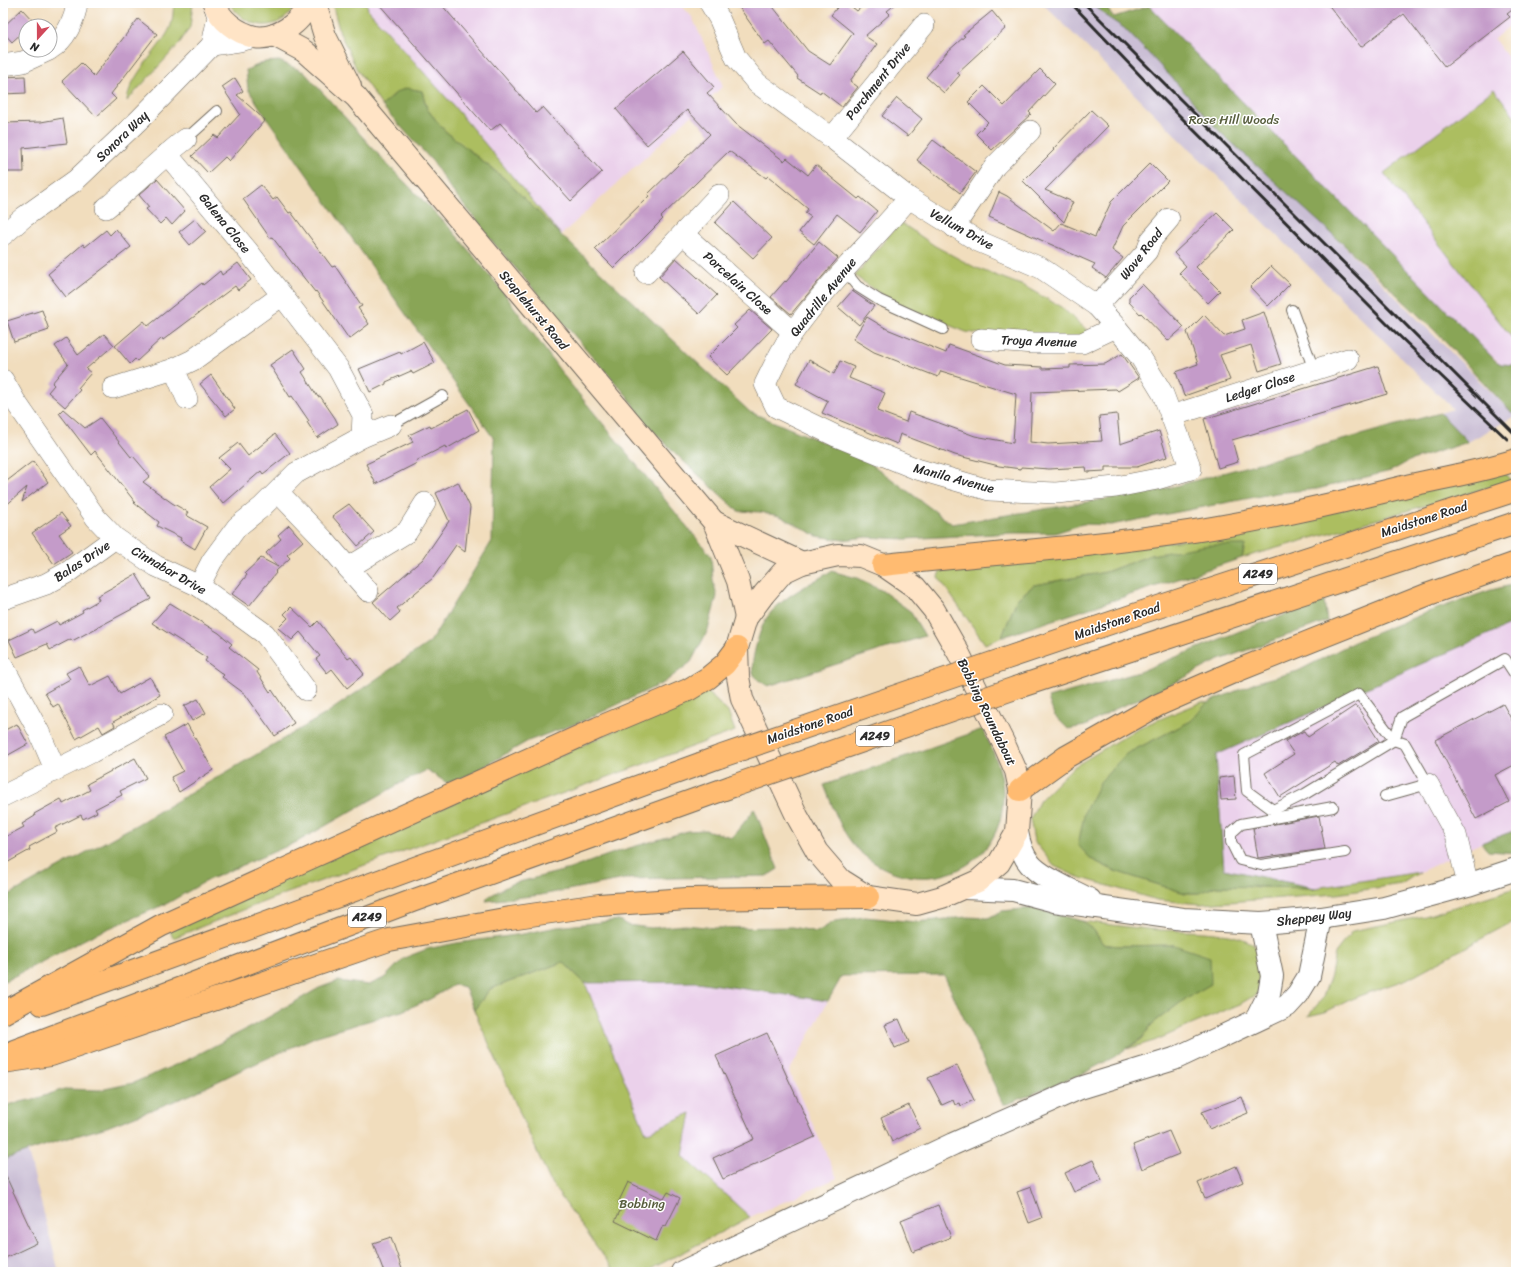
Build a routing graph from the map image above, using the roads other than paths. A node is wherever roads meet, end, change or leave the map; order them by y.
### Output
1 (78, 3) edge
2 (308, 3) edge
3 (314, 3) edge
4 (710, 3) edge
5 (214, 4) edge
6 (924, 25) dead end
7 (265, 36) junction
8 (58, 41) edge
9 (212, 45) junction
10 (32, 58) edge
11 (3, 65) edge
12 (356, 97) junction
13 (217, 111) dead end
14 (1030, 131) dead end
15 (186, 138) joint
16 (832, 138) junction
17 (167, 154) junction
18 (719, 195) dead end
19 (909, 198) junction
20 (106, 208) dead end
21 (3, 214) edge
22 (24, 217) junction
23 (1169, 219) dead end
24 (954, 227) junction
25 (683, 234) junction
26 (3, 235) edge
27 (843, 269) junction
28 (646, 272) dead end
29 (281, 296) junction
30 (1097, 306) junction
31 (1292, 310) dead end
32 (1116, 327) junction
33 (943, 329) dead end
34 (793, 332) junction
35 (981, 339) dead end
36 (1348, 359) dead end
37 (174, 369) junction
38 (1314, 370) junction
39 (3, 380) edge
40 (113, 388) dead end
41 (443, 396) dead end
42 (187, 399) dead end
43 (776, 407) joint
44 (1171, 416) junction
45 (391, 425) joint
46 (362, 437) junction
47 (1516, 460) edge
48 (1191, 469) joint
49 (1514, 490) edge
50 (278, 492) junction
51 (425, 504) dead end
52 (714, 522) junction
53 (1516, 523) edge
54 (115, 538) junction
55 (802, 563) junction
56 (1516, 563) edge
57 (882, 565) junction
58 (348, 568) junction
59 (199, 586) junction
60 (368, 591) dead end
61 (3, 599) edge
62 (746, 618) junction
63 (737, 648) junction
64 (3, 666) edge
65 (1516, 676) edge
66 (306, 690) dead end
67 (162, 714) dead end
68 (1394, 740) junction
69 (55, 769) junction
70 (1428, 784) junction
71 (1020, 790) junction
72 (3, 796) edge
73 (1385, 796) dead end
74 (1334, 807) dead end
75 (1017, 832) junction
76 (1345, 852) dead end
77 (1516, 869) edge
78 (1468, 885) junction
79 (964, 888) junction
80 (868, 897) junction
81 (1106, 908) junction
82 (1321, 918) junction
83 (1261, 923) junction
84 (3, 1013) edge
85 (3, 1018) edge
86 (1256, 1020) junction
87 (3, 1056) edge
88 (3, 1062) edge
89 (682, 1272) edge

1 - 8 street
2 - 7 main road
3 - 12 main road, Staplehurst Road
4 - 16 street, Vellum Drive
5 - 7 main road, Staplehurst Road
5 - 9 street
6 - 16 street, Parchment Drive
7 - 9 street
7 - 12 main road, Staplehurst Road
9 - 22 street, Sonora Way
10 - 11 street
12 - 52 main road, Staplehurst Road
13 - 15 lane
14 - 24 street
15 - 17 street
16 - 19 street, Vellum Drive
17 - 20 street
17 - 29 street, Galena Close
18 - 25 street
19 - 24 street, Vellum Drive
19 - 27 street, Quadrille Avenue
21 - 22 street
22 - 26 street, Sonora Way
23 - 30 street, Wove Road
24 - 30 street, Vellum Drive
25 - 28 street
25 - 34 street, Porcelain Close
27 - 33 lane
27 - 34 street, Quadrille Avenue
29 - 37 street
29 - 46 street, Galena Close
30 - 32 street, Vellum Drive
31 - 38 lane
32 - 35 street, Troya Avenue
32 - 44 street, Vellum Drive
34 - 43 street, Quadrille Avenue
36 - 38 street, Ledger Close
37 - 40 street
37 - 42 street
38 - 44 street, Ledger Close
39 - 54 street, Cinnabar Drive
41 - 45 lane
43 - 48 street, Manila Avenue
44 - 48 street, Vellum Drive
45 - 46 street
46 - 50 street
47 - 57 highway
49 - 85 highway, Maidstone Road / A249, bridge
50 - 58 street
50 - 59 street
51 - 58 street
52 - 55 main road, Staplehurst Road
52 - 62 main road, Staplehurst Road
53 - 87 highway, A249, bridge
54 - 59 street, Cinnabar Drive
54 - 61 street, Balas Drive
55 - 57 main road, Bobbing Roundabout
55 - 62 main road, Bobbing Roundabout
56 - 71 highway
57 - 71 main road, Bobbing Roundabout
58 - 60 street
59 - 66 street, Cinnabar Drive
62 - 63 main road, Bobbing Roundabout
63 - 80 main road, Bobbing Roundabout
63 - 84 highway
64 - 69 street
65 - 68 lane
67 - 69 street
68 - 68 lane
68 - 70 lane
69 - 72 street
70 - 73 lane
70 - 78 street
71 - 75 main road, Bobbing Roundabout
74 - 76 lane
75 - 79 main road, Bobbing Roundabout
75 - 81 street, Sheppey Way
77 - 78 street, Sheppey Way
78 - 82 street, Sheppey Way
79 - 80 main road, Bobbing Roundabout
79 - 81 street, Sheppey Way
80 - 88 highway
81 - 83 street, Sheppey Way
82 - 83 street, Sheppey Way
82 - 86 street
83 - 86 street
86 - 89 street

